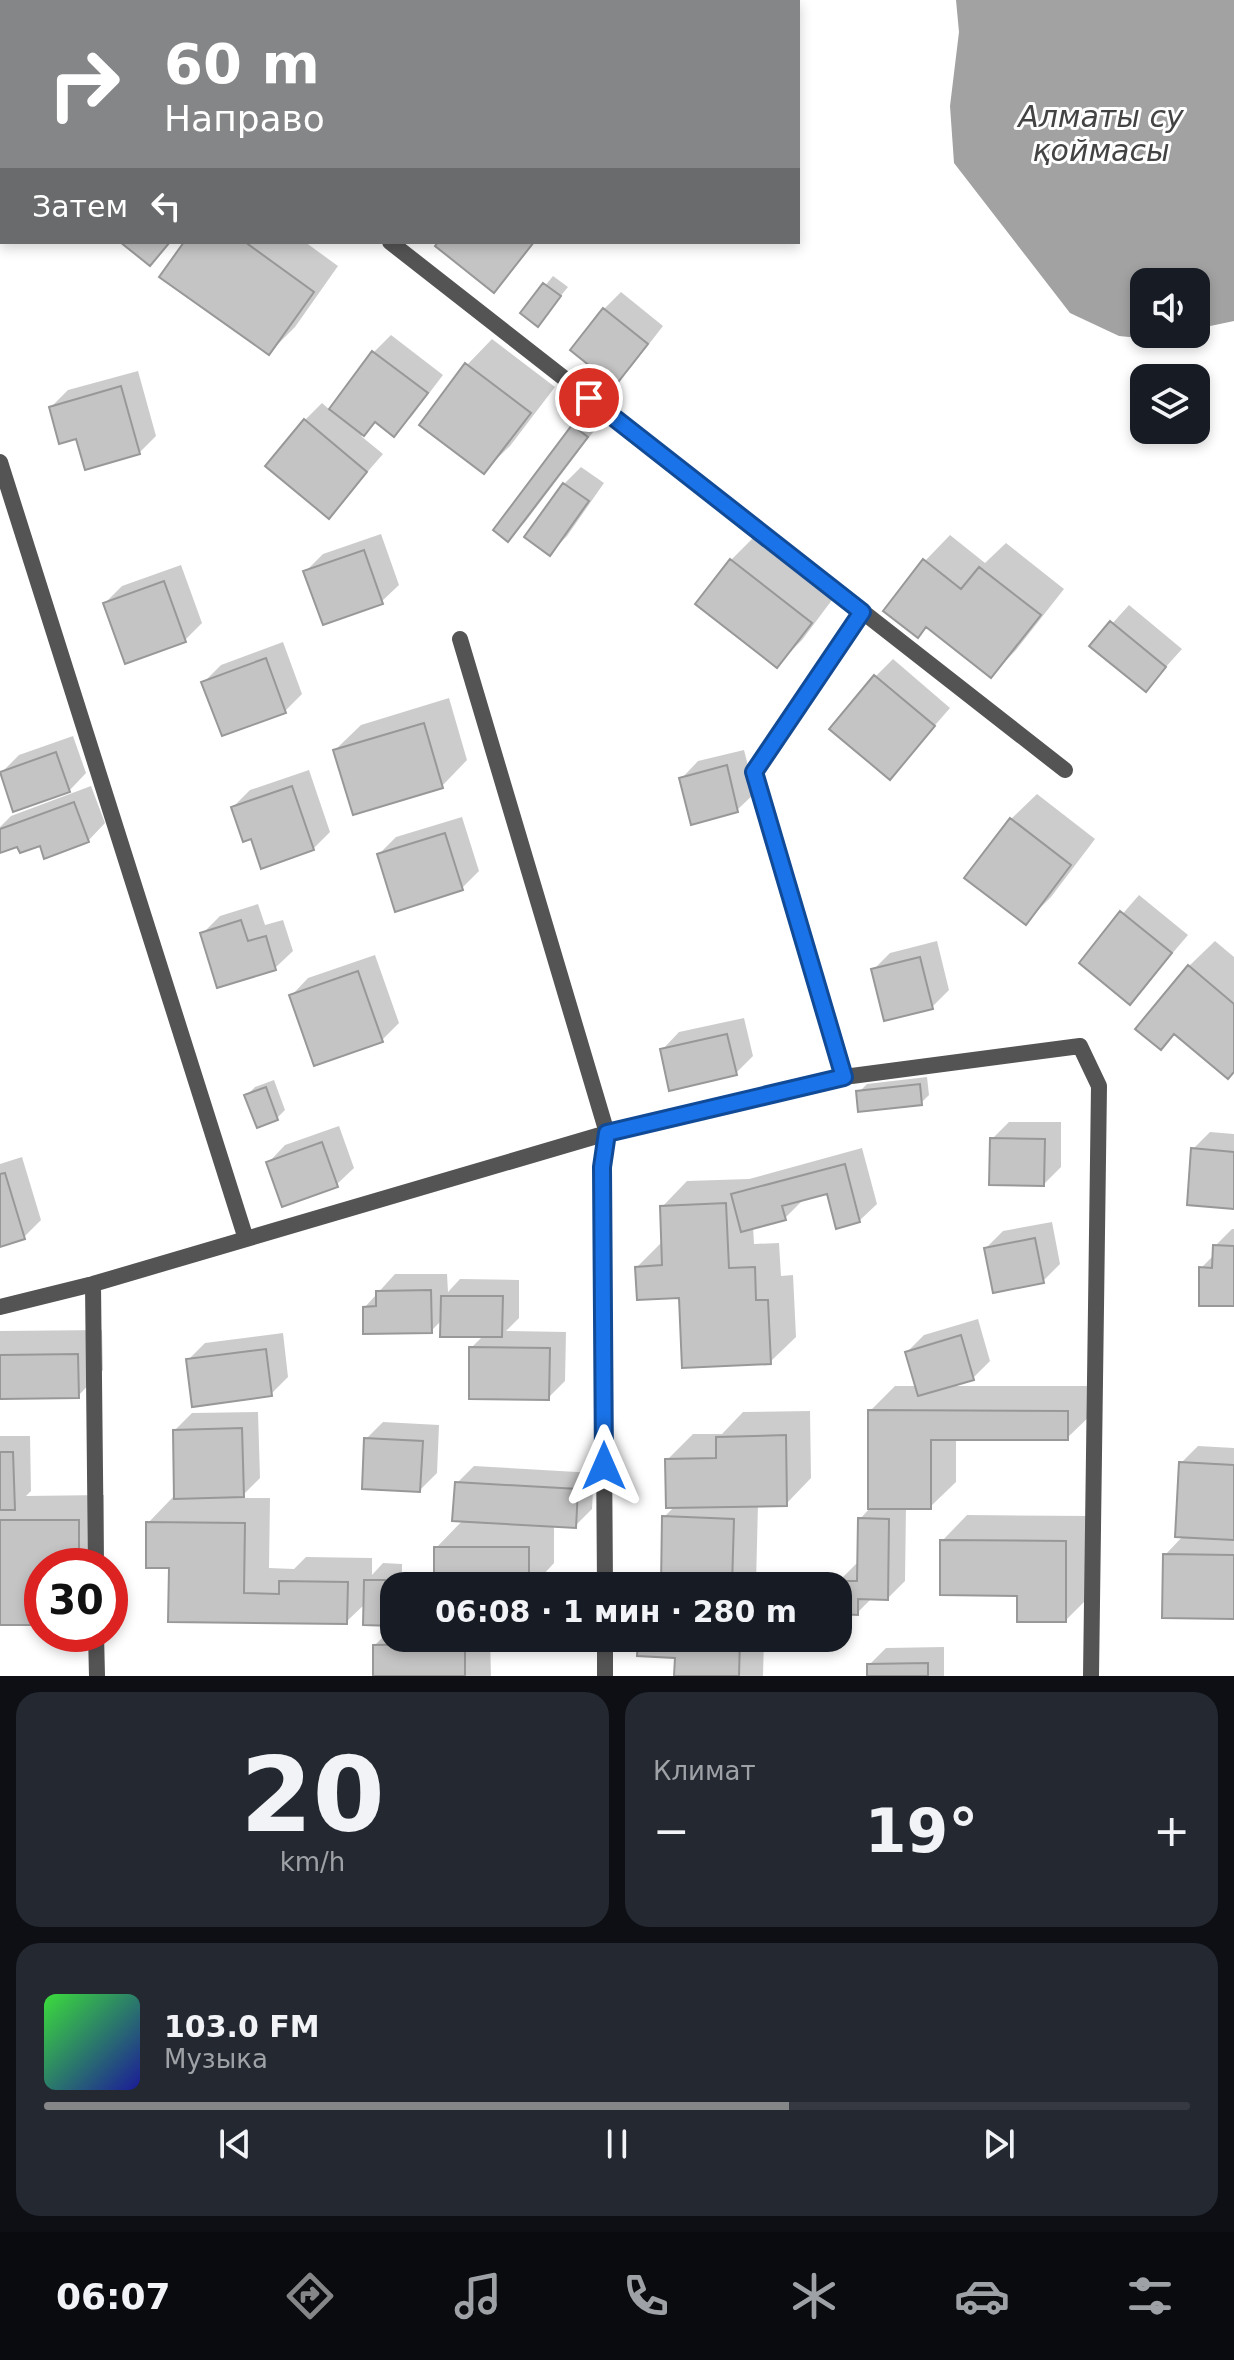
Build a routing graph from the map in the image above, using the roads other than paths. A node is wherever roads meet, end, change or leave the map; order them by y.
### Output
1 (393, 244) edge
2 (0, 462) edge
3 (862, 612) junction
4 (460, 639) dead end
5 (1065, 770) dead end
6 (844, 1077) junction
7 (607, 1133) junction
8 (246, 1239) junction
9 (93, 1284) junction
10 (0, 1307) edge
11 (96, 1548) edge
12 (605, 1572) edge
13 (96, 1652) edge
14 (605, 1652) edge
15 (97, 1676) edge
16 (605, 1676) edge
17 (1091, 1676) edge

1 - 3 street
2 - 8 street
3 - 5 street
3 - 6 street
4 - 7 street
6 - 7 street
6 - 17 street
7 - 8 street
7 - 12 street
8 - 9 street
9 - 10 street
9 - 11 street
13 - 15 street
14 - 16 street

